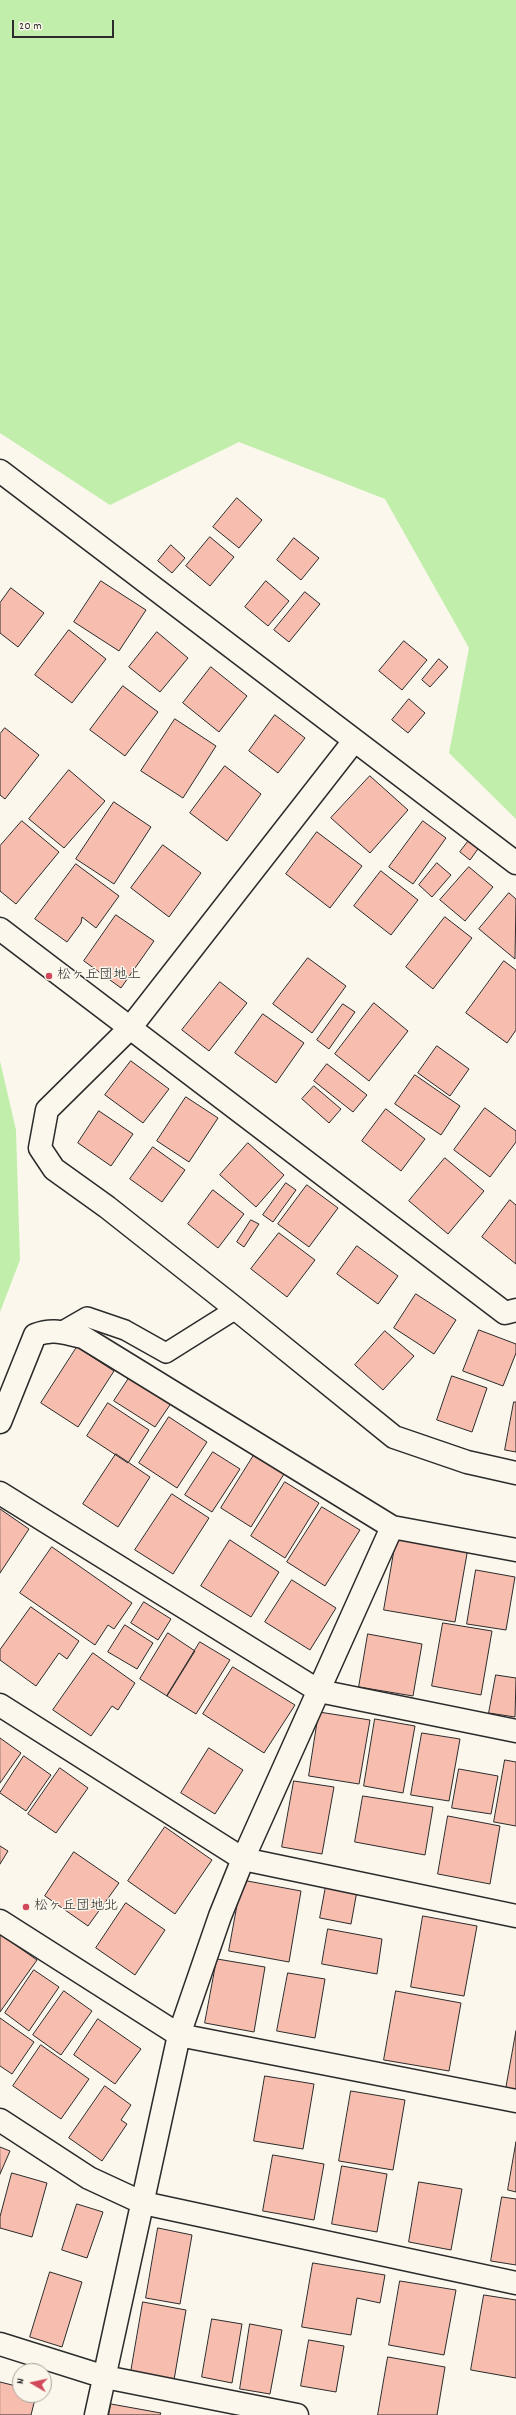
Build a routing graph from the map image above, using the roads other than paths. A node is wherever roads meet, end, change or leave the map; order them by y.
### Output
1 (0, 471) edge
2 (354, 741) junction
3 (516, 863) edge
4 (0, 929) edge
5 (130, 1028) junction
6 (236, 1309) junction
7 (516, 1310) edge
8 (61, 1332) junction
9 (0, 1422) edge
10 (516, 1473) edge
11 (0, 1493) edge
12 (392, 1527) junction
13 (516, 1550) edge
14 (319, 1690) junction
15 (0, 1705) edge
16 (516, 1731) edge
17 (243, 1859) junction
18 (516, 1916) edge
19 (0, 1921) edge
20 (179, 2035) junction
21 (516, 2102) edge
22 (0, 2120) edge
23 (142, 2203) junction
24 (516, 2283) edge
25 (0, 2344) edge
26 (105, 2377) junction
27 (96, 2415) edge
28 (296, 2415) edge

1 - 2 street
2 - 3 street
2 - 5 street
4 - 5 street
5 - 6 street
5 - 7 street
6 - 8 lane
6 - 10 street
8 - 9 street
8 - 12 street
11 - 14 street
12 - 13 street
12 - 14 street
14 - 16 street
14 - 17 street
15 - 17 street
17 - 18 street
17 - 20 street
19 - 20 street
20 - 21 street
20 - 23 street
22 - 23 street
23 - 24 street
23 - 26 street
25 - 26 street
26 - 27 street
26 - 28 street

